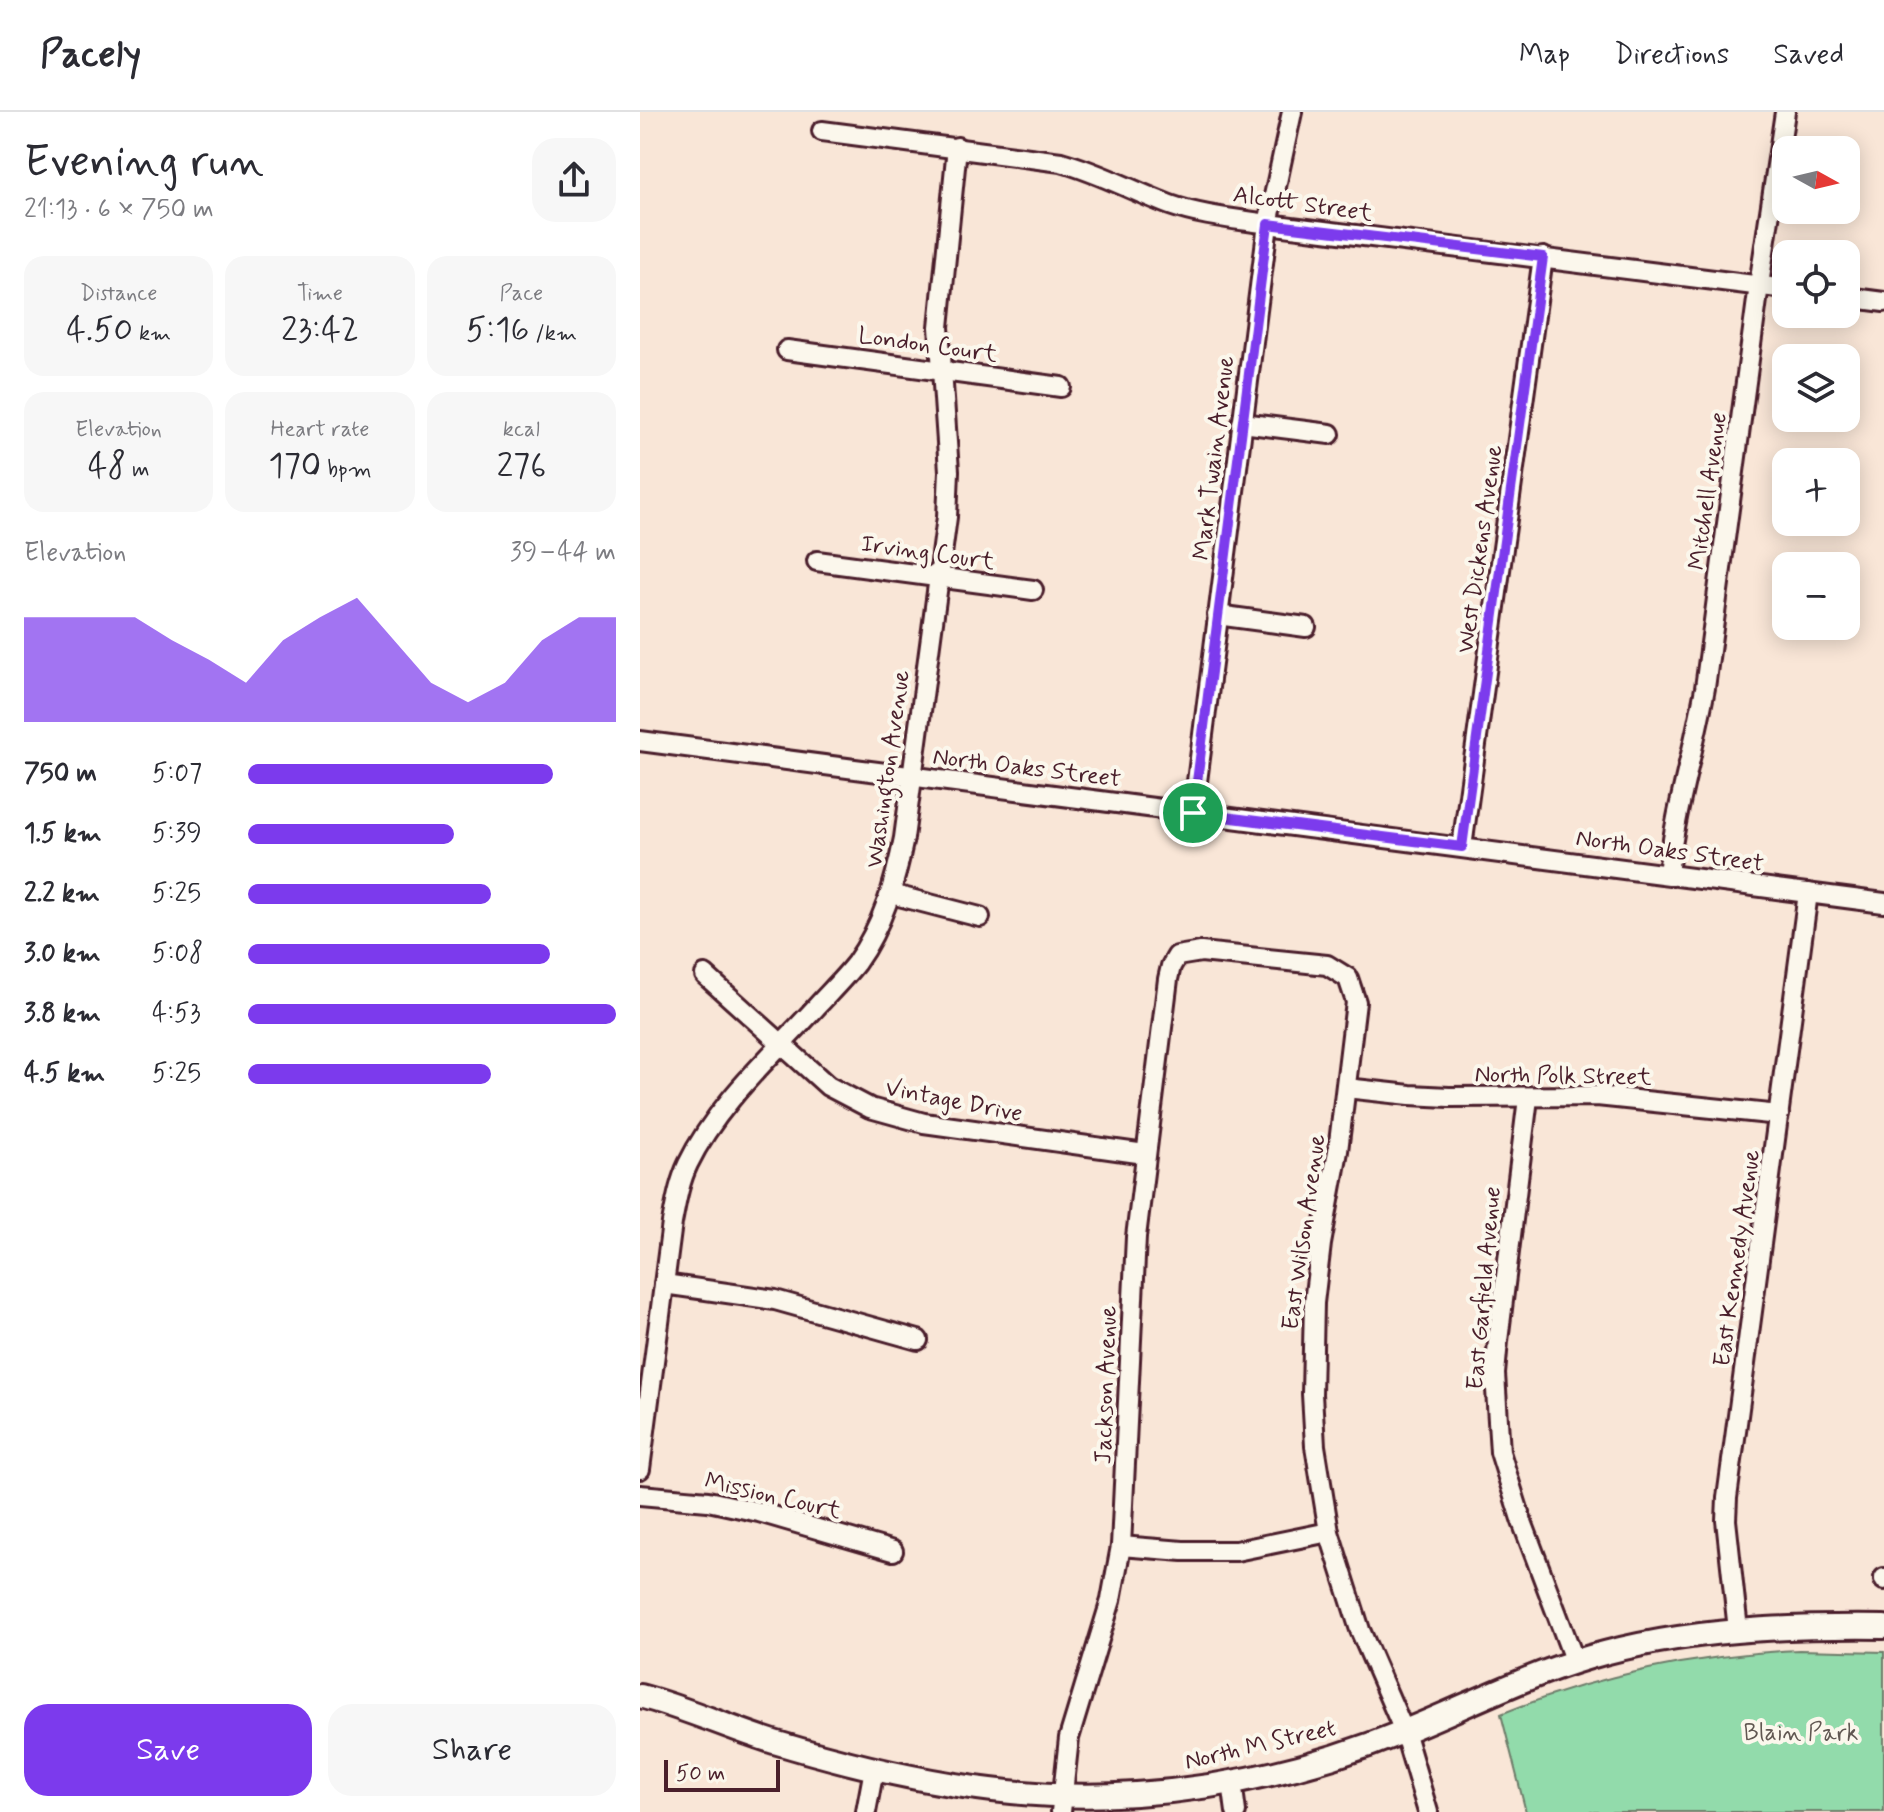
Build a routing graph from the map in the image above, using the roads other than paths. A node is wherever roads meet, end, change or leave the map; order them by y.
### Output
1 (1292, 112) edge
2 (1785, 112) edge
3 (822, 131) dead end
4 (957, 147) junction
5 (1268, 224) junction
6 (1543, 257) junction
7 (1759, 285) junction
8 (1772, 287) edge
9 (1860, 299) edge
10 (1884, 302) edge
11 (787, 350) dead end
12 (941, 369) junction
13 (1061, 387) dead end
14 (1242, 423) junction
15 (1330, 434) dead end
16 (817, 561) dead end
17 (939, 578) junction
18 (1033, 590) dead end
19 (1217, 615) junction
20 (1306, 627) dead end
21 (640, 741) edge
22 (912, 777) junction
23 (1193, 813) junction
24 (1462, 847) junction
25 (1668, 874) junction
26 (1808, 893) junction
27 (891, 894) junction
28 (1884, 903) edge
29 (980, 917) dead end
30 (1177, 956) joint
31 (705, 975) dead end
32 (782, 1045) junction
33 (1346, 1088) junction
34 (1528, 1098) junction
35 (1779, 1115) junction
36 (1145, 1154) junction
37 (664, 1284) junction
38 (918, 1340) dead end
39 (640, 1469) edge
40 (640, 1495) edge
41 (1329, 1532) junction
42 (1121, 1546) junction
43 (893, 1551) dead end
44 (1884, 1627) edge
45 (1738, 1630) junction
46 (1575, 1662) junction
47 (640, 1696) edge
48 (1404, 1731) junction
49 (874, 1769) junction
50 (1232, 1782) junction
51 (1061, 1803) edge
52 (866, 1812) edge
53 (1236, 1812) edge
54 (1428, 1812) edge

1 - 5 street, Mark Twain Avenue
2 - 7 street, Mitchell Avenue
3 - 4 street, Alcott Street
4 - 5 street, Alcott Street
4 - 12 street, Washington Avenue
5 - 6 street, Alcott Street
5 - 14 street, Mark Twain Avenue
6 - 7 street, Alcott Street
6 - 24 street, West Dickens Avenue
7 - 8 street, Alcott Street
7 - 25 street, Mitchell Avenue
9 - 10 street
11 - 12 street, London Court
12 - 13 street, London Court
12 - 17 street, Washington Avenue
14 - 15 street
14 - 19 street, Mark Twain Avenue
16 - 17 street, Irving Court
17 - 18 street, Irving Court
17 - 22 street, Washington Avenue
19 - 20 street
19 - 23 street, Mark Twain Avenue
21 - 22 street, North Oaks Street
22 - 23 street, North Oaks Street
22 - 27 street, Washington Avenue
23 - 24 street, North Oaks Street
24 - 25 street, North Oaks Street
25 - 26 street, North Oaks Street
26 - 28 street, North Oaks Street
26 - 35 street, East Kennedy Avenue
27 - 29 street
27 - 32 street, Washington Avenue
30 - 33 street, East Wilson Avenue
30 - 36 street, Jackson Avenue
31 - 32 street, Vintage Drive
32 - 36 street, Vintage Drive
32 - 37 street, Washington Avenue
33 - 34 street, North Polk Street
33 - 41 street, East Wilson Avenue
34 - 35 street, North Polk Street
34 - 46 street, East Garfield Avenue
35 - 45 street, East Kennedy Avenue
36 - 42 street, Jackson Avenue
37 - 38 street
37 - 39 street, Washington Avenue
40 - 43 street, Mission Court
41 - 42 street
41 - 48 street, East Wilson Avenue
42 - 51 street, Jackson Avenue
44 - 45 street, North M Street
45 - 46 street, North M Street
46 - 48 street, North M Street
47 - 49 street, North M Street
48 - 50 street, North M Street
48 - 54 street, East Wilson Avenue
49 - 51 street, North M Street
49 - 52 street
50 - 51 street, North M Street
50 - 53 street

